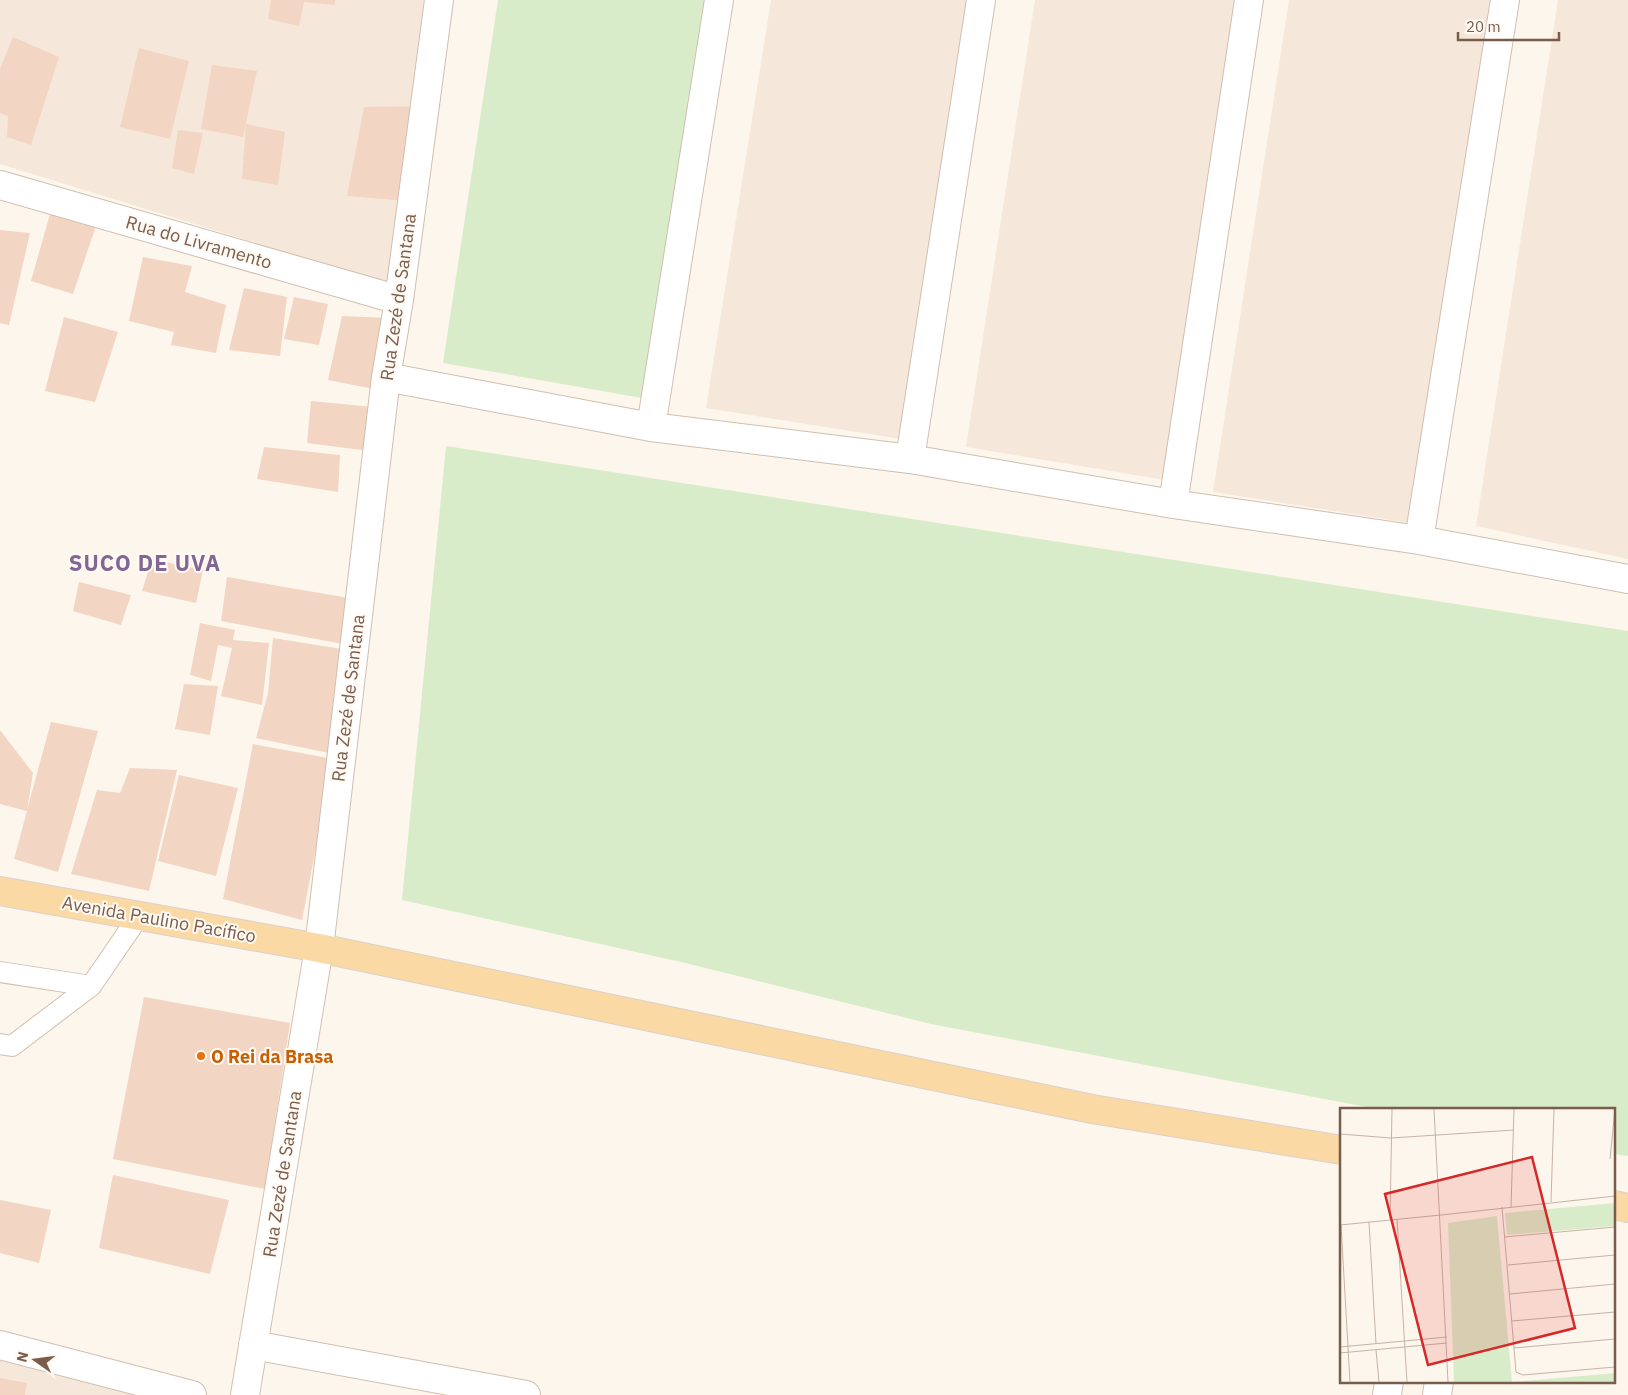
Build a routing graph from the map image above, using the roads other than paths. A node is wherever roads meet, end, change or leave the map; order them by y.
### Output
1 (439, 0) edge
2 (719, 0) edge
3 (981, 0) edge
4 (1250, 0) edge
5 (1505, 0) edge
6 (0, 185) edge
7 (399, 300) junction
8 (386, 377) junction
9 (651, 427) junction
10 (910, 459) junction
11 (1173, 504) junction
12 (1419, 540) junction
13 (1628, 579) edge
14 (0, 891) edge
15 (139, 916) junction
16 (319, 948) junction
17 (0, 972) edge
18 (91, 986) junction
19 (0, 1044) edge
20 (1340, 1150) edge
21 (0, 1345) edge
22 (253, 1345) junction
23 (1389, 1382) edge
24 (1439, 1382) edge
25 (192, 1395) edge
26 (245, 1395) edge
27 (526, 1395) edge
28 (1387, 1395) edge
29 (1437, 1395) edge

1 - 7 street, Rua Zezé de Santana
2 - 9 street
3 - 10 street
4 - 11 street
5 - 12 street
6 - 7 street, Rua do Livramento
7 - 8 street, Rua Zezé de Santana
8 - 9 street
8 - 16 street, Rua Zezé de Santana
9 - 10 street
10 - 11 street
11 - 12 street
12 - 13 street
14 - 15 main road, Avenida Paulino Pacífico
15 - 16 main road, Avenida Paulino Pacífico
15 - 18 lane
16 - 20 main road, Avenida Paulino Pacífico
16 - 22 street, Rua Zezé de Santana
17 - 18 lane
18 - 19 lane
21 - 25 street
22 - 26 street, Rua Zezé de Santana
22 - 27 street
23 - 28 street
24 - 29 street

